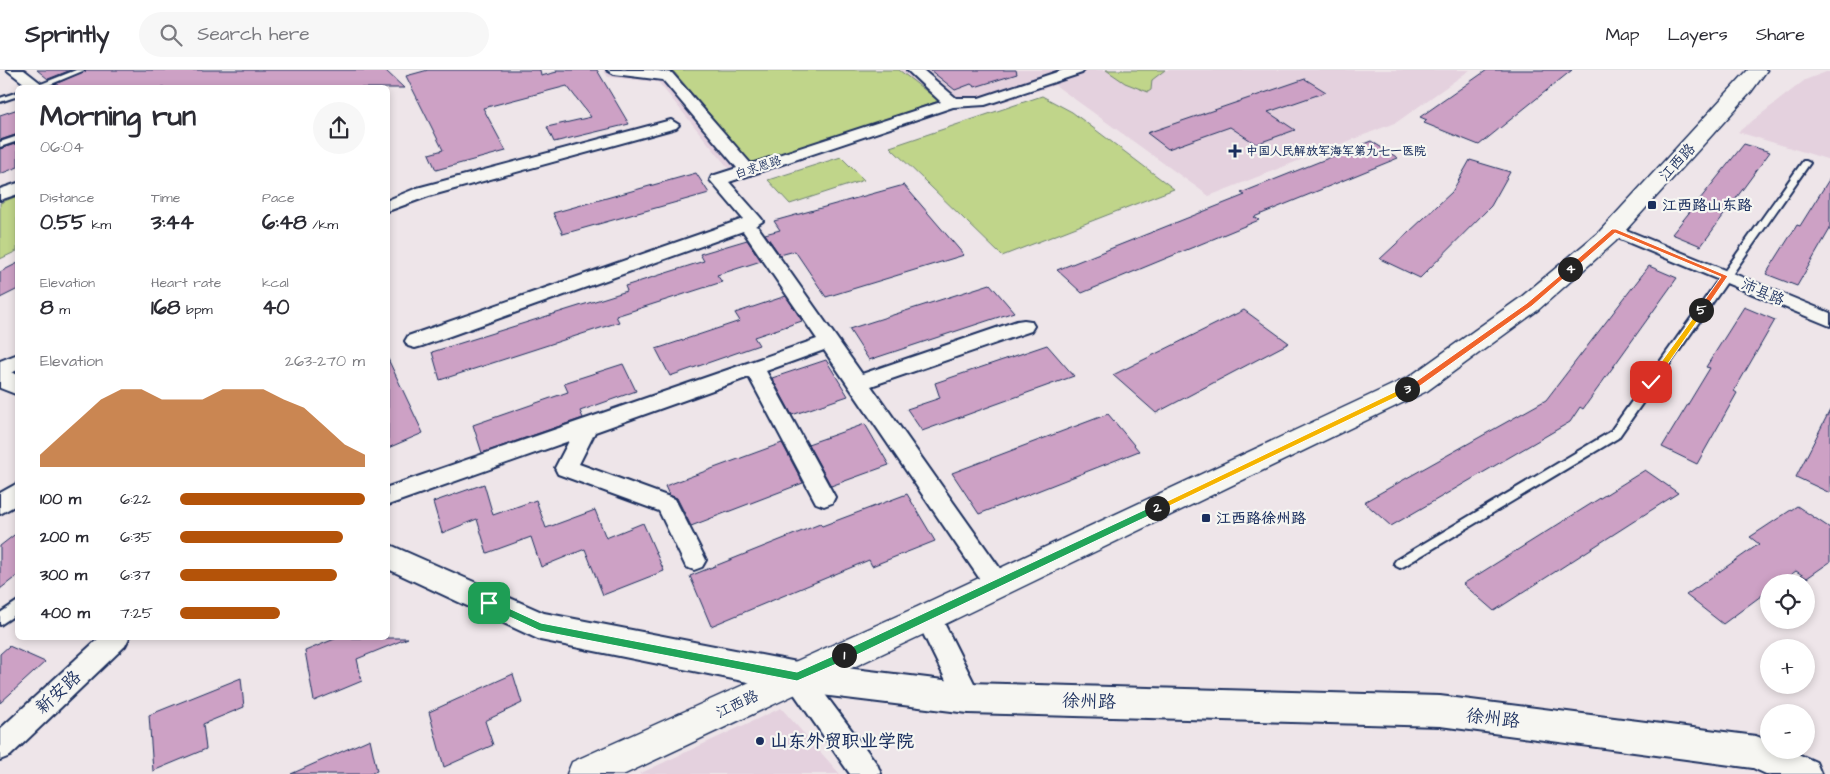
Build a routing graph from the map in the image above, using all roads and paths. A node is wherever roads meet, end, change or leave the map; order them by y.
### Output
1 (14, 70) edge
2 (82, 70) edge
3 (914, 70) edge
4 (1077, 70) edge
5 (614, 71) edge
6 (1745, 76) edge
7 (34, 85) edge
8 (42, 85) edge
9 (15, 95) edge
10 (0, 100) edge
11 (952, 103) junction
12 (671, 125) dead end
13 (15, 139) edge
14 (0, 145) edge
15 (1806, 163) dead end
16 (748, 171) junction
17 (15, 189) edge
18 (0, 195) edge
19 (390, 205) edge
20 (1614, 230) junction
21 (752, 231) dead end
22 (1725, 276) junction
23 (1830, 320) edge
24 (1024, 326) dead end
25 (415, 341) dead end
26 (828, 342) junction
27 (15, 363) edge
28 (754, 368) junction
29 (0, 370) edge
30 (0, 378) edge
31 (857, 383) junction
32 (15, 385) edge
33 (588, 425) junction
34 (15, 494) edge
35 (390, 495) edge
36 (824, 497) dead end
37 (0, 506) edge
38 (390, 557) edge
39 (694, 560) dead end
40 (1400, 563) dead end
41 (997, 584) junction
42 (15, 608) edge
43 (928, 617) junction
44 (0, 620) edge
45 (114, 640) edge
46 (797, 677) junction
47 (968, 698) junction
48 (0, 747) edge
49 (585, 774) edge
50 (867, 774) edge
51 (1804, 774) edge

1 - 7 street
2 - 8 lane
3 - 11 street
4 - 11 street, 白求恩路
5 - 16 street
6 - 20 main road, 江西路
9 - 10 lane
11 - 16 street, 白求恩路
12 - 19 street
13 - 14 lane
15 - 22 lane
16 - 25 street, 白求恩路
17 - 18 street
20 - 22 street, 沛县路
20 - 41 main road, 江西路
21 - 26 street
22 - 23 street, 沛县路
22 - 40 lane
24 - 31 street
26 - 28 street
26 - 31 street
27 - 29 street
28 - 33 street
28 - 36 street
30 - 32 street
31 - 41 street
33 - 35 street
33 - 39 street
34 - 37 street
38 - 46 street, 徐州路
41 - 43 main road, 江西路
42 - 44 lane
43 - 46 main road, 江西路
43 - 47 street
45 - 48 street, 新安路
46 - 47 street, 徐州路
46 - 49 main road, 江西路
46 - 50 street
47 - 51 street, 徐州路

